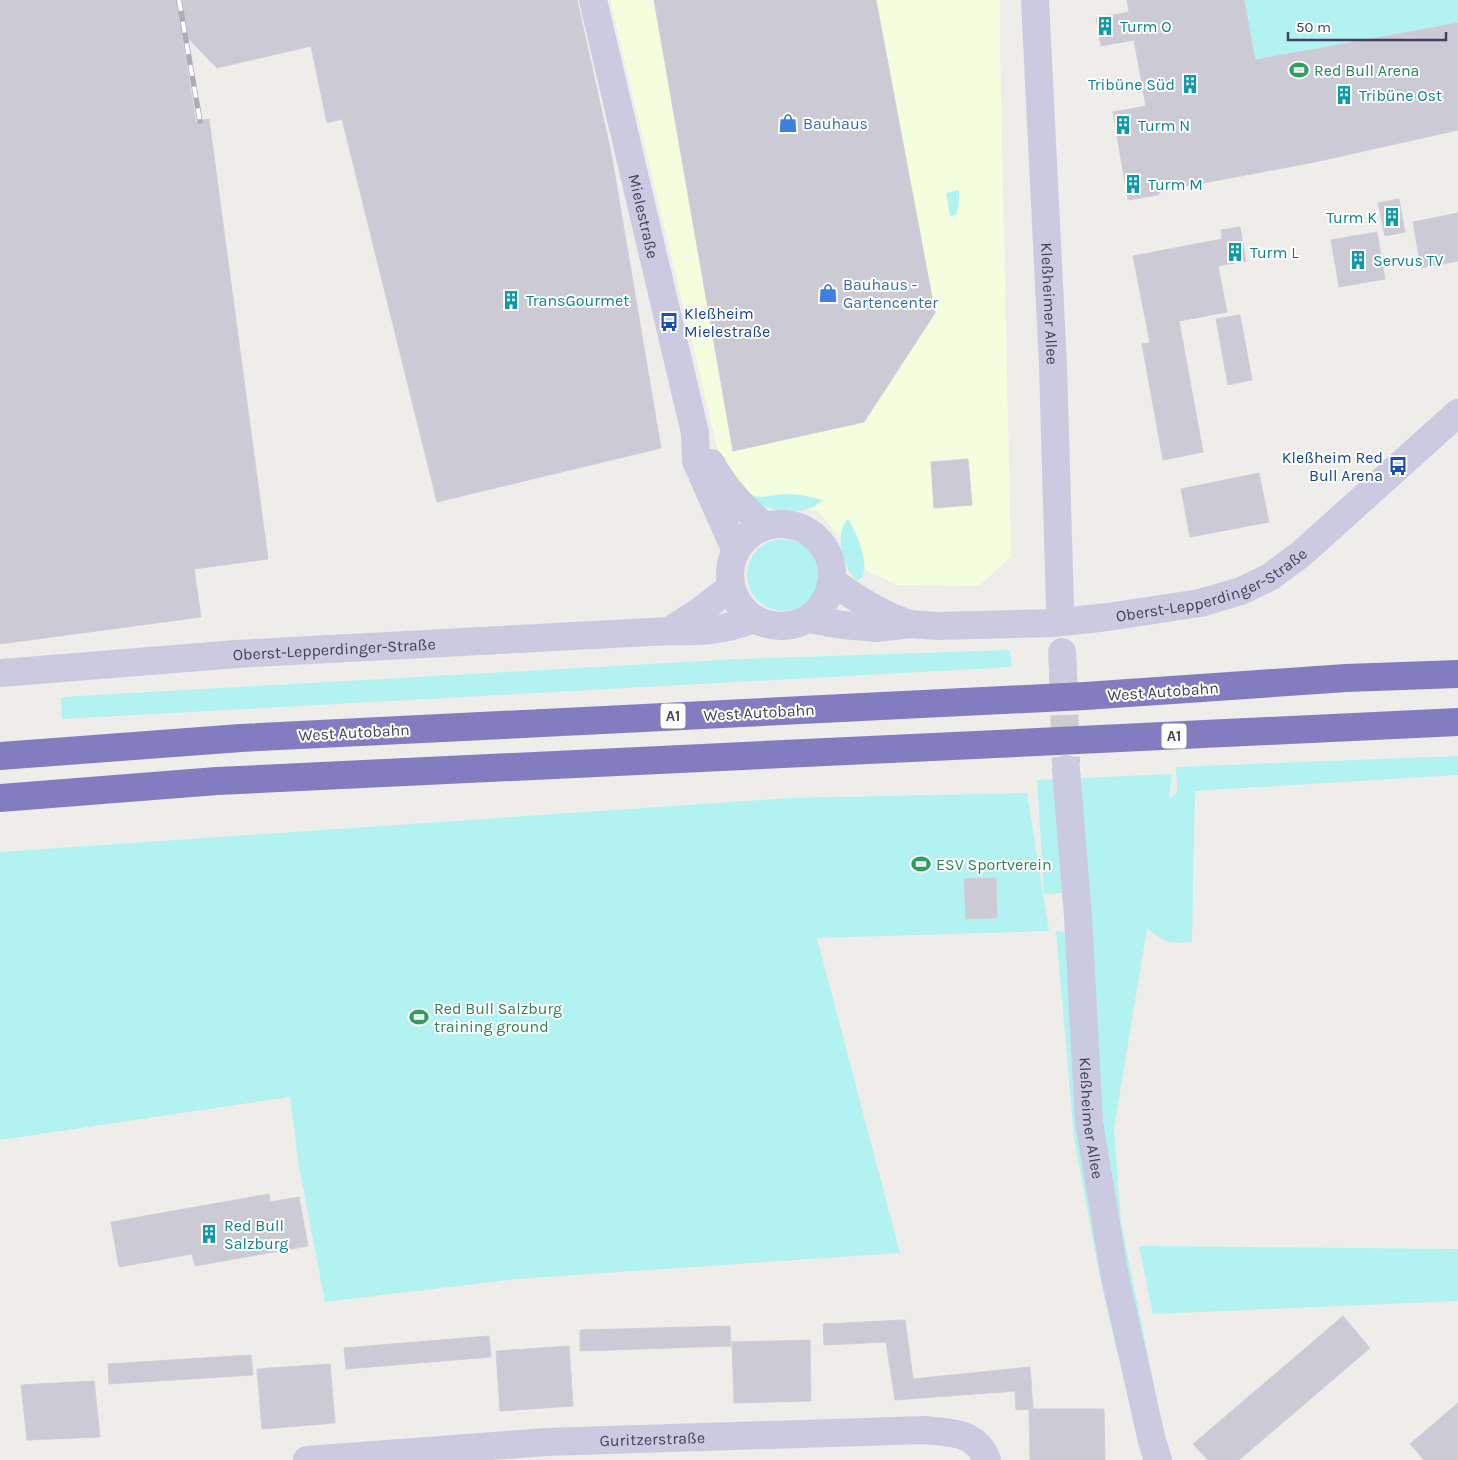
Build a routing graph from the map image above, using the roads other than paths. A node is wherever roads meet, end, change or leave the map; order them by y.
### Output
1 (593, 0) edge
2 (1035, 0) edge
3 (1458, 413) edge
4 (695, 433) junction
5 (764, 526) junction
6 (736, 551) junction
7 (832, 581) junction
8 (731, 587) junction
9 (1060, 607) dead end
10 (754, 619) junction
11 (808, 619) junction
12 (910, 624) junction
13 (669, 631) junction
14 (0, 673) edge
15 (1458, 674) edge
16 (1458, 722) edge
17 (0, 756) edge
18 (1066, 769) tunnel mouth
19 (0, 798) edge
20 (307, 1460) edge
21 (987, 1460) edge
22 (1158, 1460) edge

1 - 4 street, Mielestraße
2 - 9 street, Kleßheimer Allee
3 - 12 street, Oberst-Lepperdinger-Straße
4 - 5 street, Mielestraße
4 - 6 street, Mielestraße
5 - 6 street
5 - 7 street
6 - 8 street
7 - 11 street
7 - 12 street, Oberst-Lepperdinger-Straße
8 - 10 street
8 - 13 street, Oberst-Lepperdinger-Straße
10 - 11 street, Oberst-Lepperdinger-Straße
10 - 13 street, Oberst-Lepperdinger-Straße
11 - 12 street, Oberst-Lepperdinger-Straße
13 - 14 street, Oberst-Lepperdinger-Straße
15 - 17 highway, West Autobahn / A1
16 - 19 highway, A1
18 - 22 street, Kleßheimer Allee
20 - 21 street, Guritzerstraße

